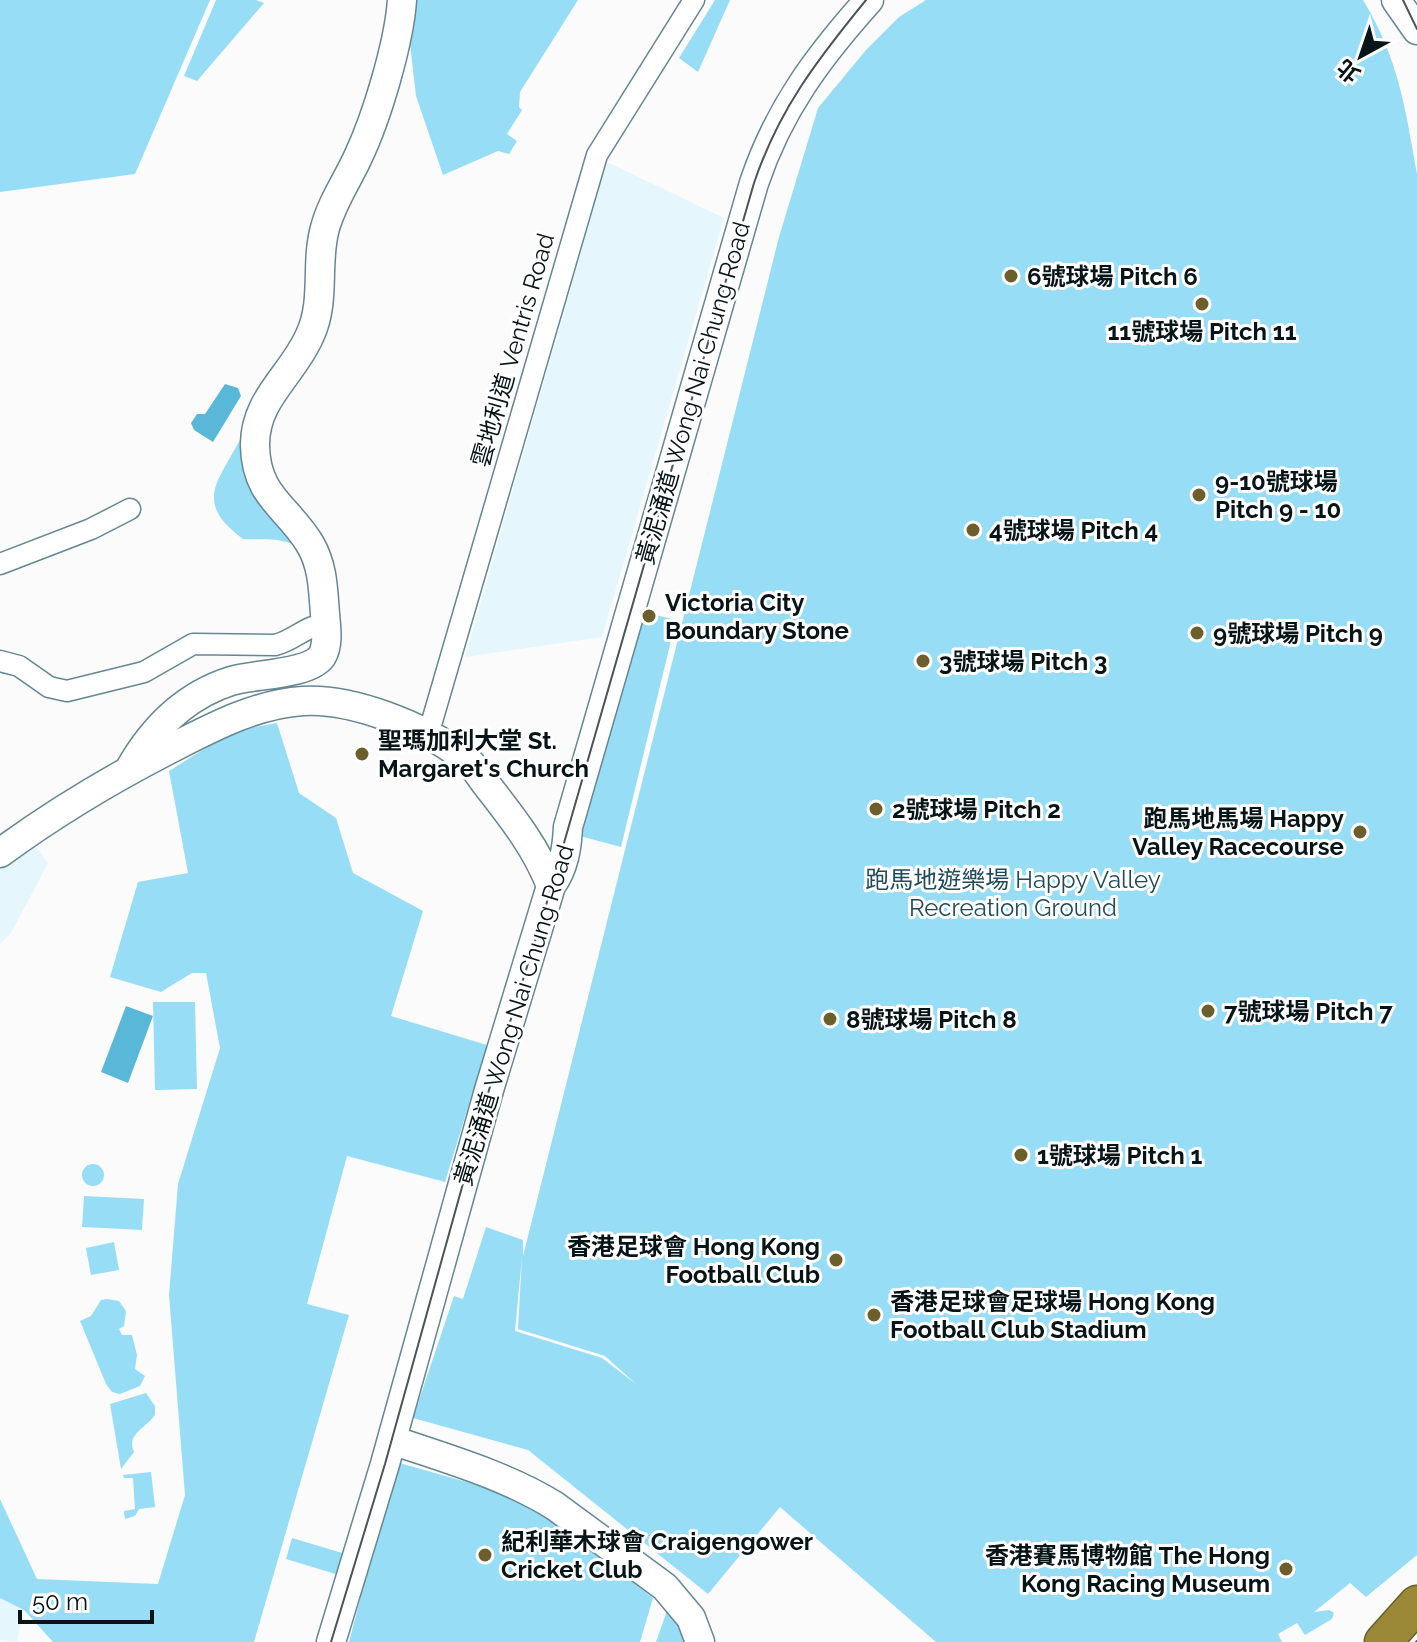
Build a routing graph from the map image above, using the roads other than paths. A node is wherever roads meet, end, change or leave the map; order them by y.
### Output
1 (402, 0) edge
2 (694, 0) edge
3 (869, 0) edge
4 (1396, 0) edge
5 (1417, 30) edge
6 (130, 509) dead end
7 (3, 557) edge
8 (326, 624) junction
9 (0, 661) edge
10 (428, 735) junction
11 (129, 770) junction
12 (568, 827) junction
13 (531, 845) junction
14 (0, 853) edge
15 (551, 886) junction
16 (392, 1440) junction
17 (1417, 1591) edge
18 (1417, 1604) edge
19 (1417, 1635) edge
20 (331, 1642) edge
21 (700, 1642) edge
22 (1363, 1642) edge
23 (1383, 1642) edge
24 (1410, 1642) edge

1 - 8 street
2 - 10 street, 雲地利道 Ventris Road
3 - 12 street, 黃泥涌道 Wong Nai Chung Road
4 - 5 street
6 - 7 street
8 - 9 street
8 - 11 street
10 - 11 street
10 - 13 street
11 - 14 street
12 - 13 street
12 - 15 street, 黃泥涌道 Wong Nai Chung Road
13 - 15 street
15 - 16 street, 黃泥涌道 Wong Nai Chung Road
16 - 20 street, 黃泥涌道 Wong Nai Chung Road
16 - 21 street
17 - 22 street
18 - 23 highway
19 - 24 highway

